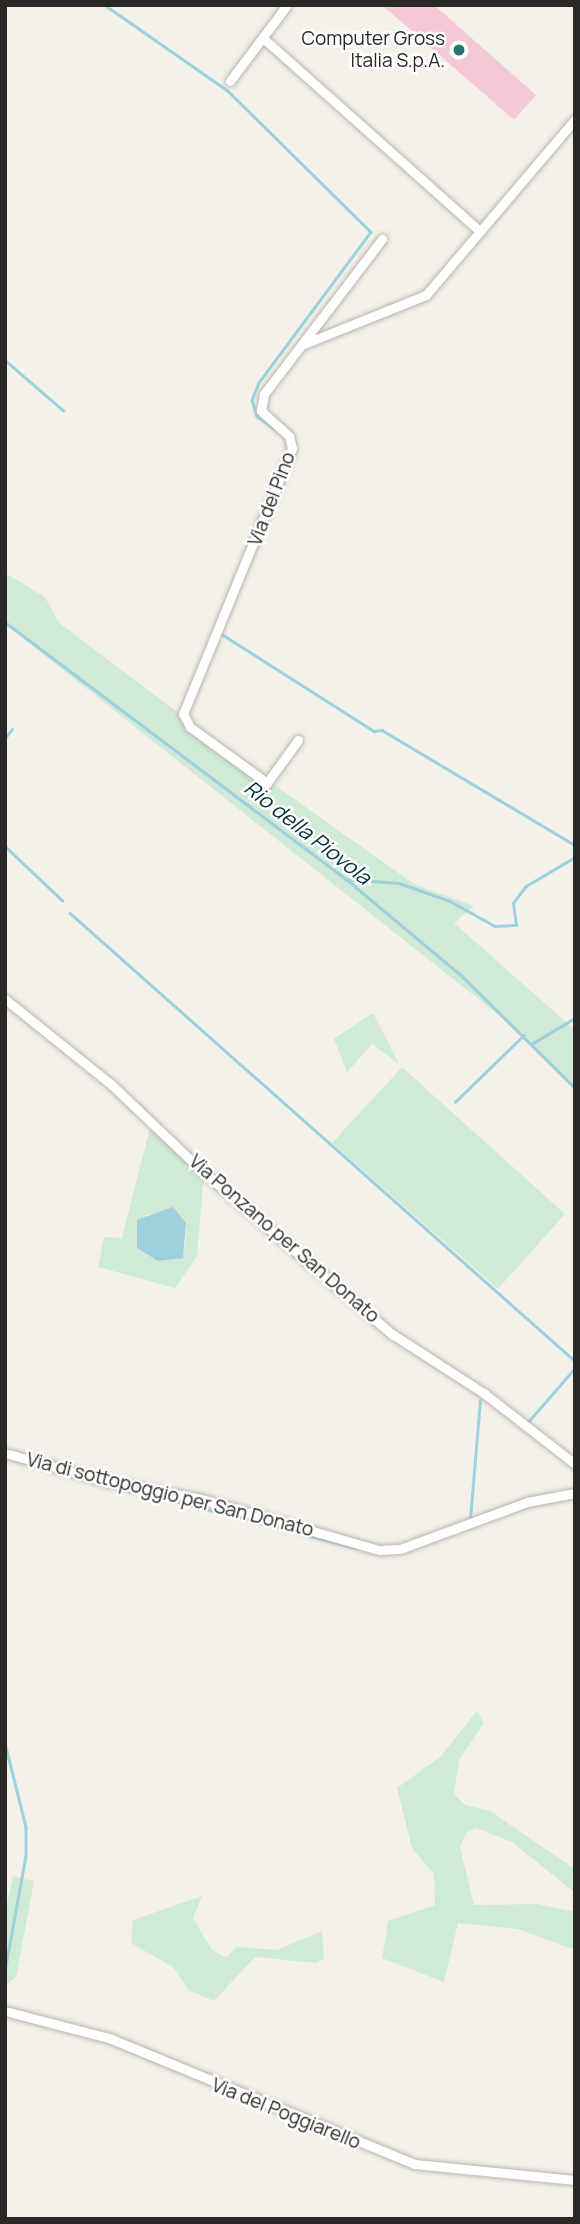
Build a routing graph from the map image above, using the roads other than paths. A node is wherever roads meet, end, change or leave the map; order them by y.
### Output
1 (287, 5) edge
2 (263, 38) junction
3 (230, 81) dead end
4 (575, 119) edge
5 (477, 229) junction
6 (382, 239) dead end
7 (301, 346) junction
8 (298, 740) dead end
9 (5, 999) edge
10 (5, 1453) edge
11 (575, 1464) edge
12 (575, 1493) edge
13 (5, 2011) edge
14 (575, 2180) edge

1 - 2 street
2 - 3 street
2 - 5 street
4 - 5 street
5 - 7 street
6 - 7 street, Via del Pino
7 - 8 street, Via del Pino
9 - 11 street, Via Ponzano per San Donato
10 - 12 street, Via di sottopoggio per San Donato
13 - 14 street, Via del Poggiarello

